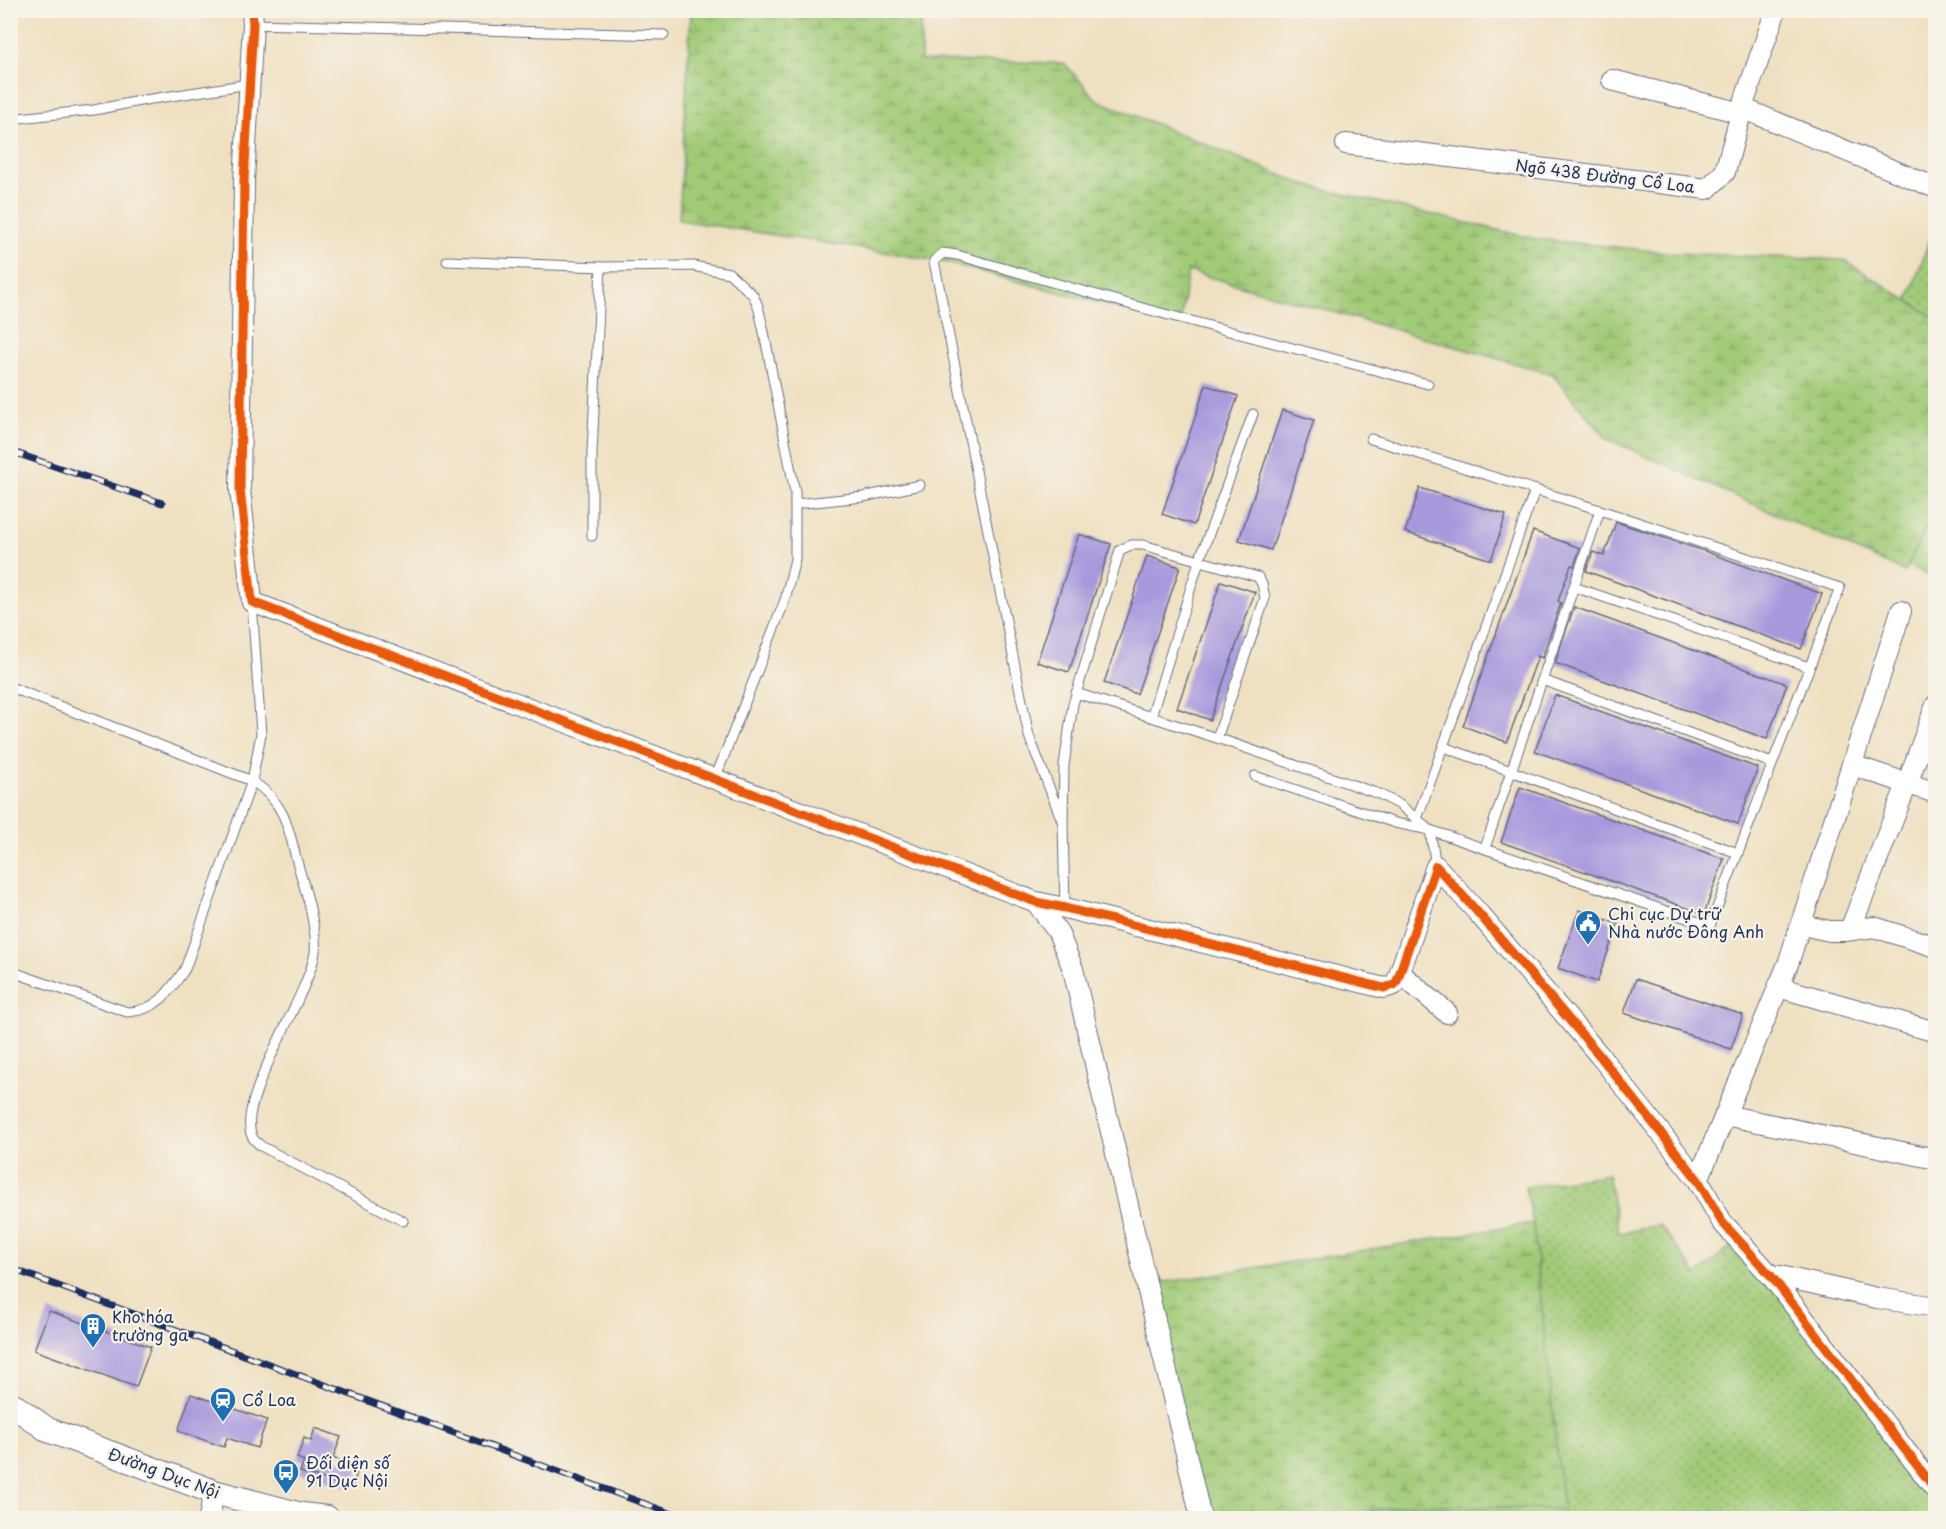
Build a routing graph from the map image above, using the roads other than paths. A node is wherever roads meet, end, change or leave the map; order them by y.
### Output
1 (1776, 10) edge
2 (253, 17) edge
3 (664, 35) dead end
4 (1612, 80) dead end
5 (249, 84) junction
6 (1742, 111) junction
7 (10, 119) edge
8 (1346, 144) dead end
9 (1935, 188) edge
10 (447, 261) dead end
11 (601, 267) junction
12 (1428, 384) dead end
13 (1253, 414) dead end
14 (1371, 439) dead end
15 (920, 485) dead end
16 (1535, 490) junction
17 (795, 504) junction
18 (1600, 510) junction
19 (592, 536) dead end
20 (1199, 561) junction
21 (1574, 587) junction
22 (252, 602) junction
23 (1901, 611) dead end
24 (1809, 667) junction
25 (1542, 680) junction
26 (10, 687) edge
27 (1076, 693) junction
28 (1935, 705) edge
29 (1151, 717) junction
30 (1217, 738) junction
31 (1444, 747) junction
32 (1772, 763) junction
33 (1852, 765) junction
34 (1511, 771) junction
35 (1255, 776) dead end
36 (715, 779) junction
37 (252, 781) junction
38 (1907, 784) junction
39 (1935, 793) edge
40 (1417, 819) junction
41 (1062, 823) junction
42 (1430, 830) junction
43 (1485, 848) junction
44 (1738, 853) junction
45 (1436, 867) junction
46 (1036, 902) junction
47 (1065, 908) junction
48 (1801, 923) junction
49 (1850, 930) junction
50 (1935, 947) edge
51 (10, 971) edge
52 (1400, 973) junction
53 (1778, 987) junction
54 (1447, 1012) dead end
55 (1935, 1032) edge
56 (1725, 1115) junction
57 (1935, 1159) edge
58 (1698, 1180) junction
59 (403, 1221) dead end
60 (1772, 1277) junction
61 (1935, 1307) edge
62 (10, 1402) edge
63 (1935, 1490) edge
64 (213, 1492) junction
65 (302, 1517) edge
66 (209, 1518) edge
67 (327, 1518) edge
68 (1201, 1518) edge

1 - 6 street, Ngõ 438 Đường Cổ Loa
2 - 3 lane
2 - 5 street
4 - 6 street
5 - 7 lane
5 - 22 street
6 - 8 street, Ngõ 438 Đường Cổ Loa
6 - 9 street
10 - 11 lane
11 - 17 lane
11 - 19 lane
12 - 41 lane
13 - 20 lane
14 - 16 lane
15 - 17 lane
16 - 18 lane
16 - 31 lane
17 - 36 lane
18 - 21 lane
18 - 24 lane
20 - 27 lane
20 - 29 lane
20 - 30 lane
21 - 24 lane
21 - 25 lane
22 - 36 street
22 - 37 lane
23 - 33 street
24 - 32 lane
25 - 32 lane
25 - 34 lane
26 - 37 lane
27 - 29 lane
27 - 41 lane
28 - 38 street
29 - 30 lane
30 - 40 lane
31 - 34 lane
31 - 40 lane
32 - 44 lane
33 - 38 street
33 - 48 street
34 - 43 lane
34 - 44 lane
35 - 42 lane
36 - 46 street
37 - 51 lane
37 - 59 lane
38 - 39 street
38 - 49 street
40 - 42 lane
41 - 47 lane
42 - 43 lane
42 - 45 lane
43 - 44 lane
45 - 52 street
45 - 58 street
46 - 47 street
46 - 68 street
47 - 52 street
48 - 49 street
48 - 53 street
49 - 50 street
52 - 54 street
53 - 55 street
53 - 56 street
56 - 57 street
56 - 58 street
58 - 60 street
60 - 61 street
60 - 63 street
62 - 64 street, Đường Dục Nội
64 - 65 street, Đường Dục Nội
64 - 66 street
65 - 67 street, Đường Dục Nội

